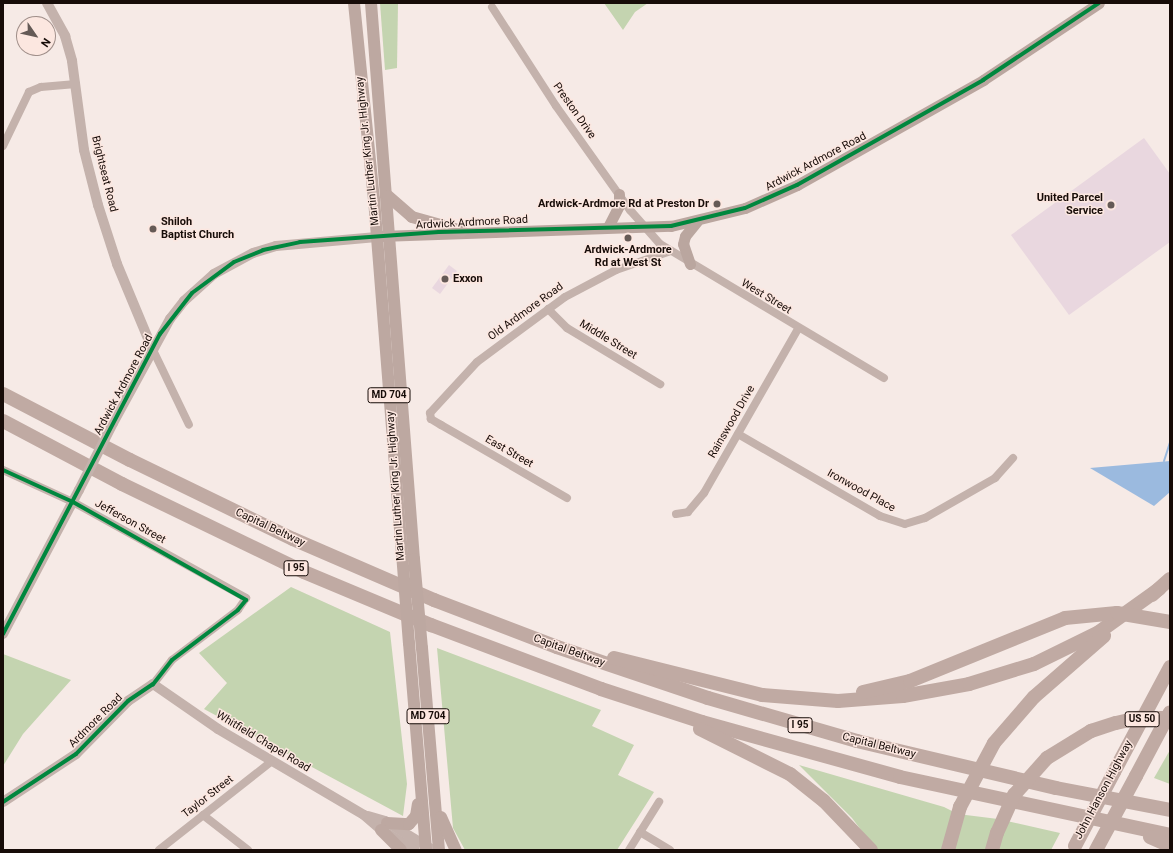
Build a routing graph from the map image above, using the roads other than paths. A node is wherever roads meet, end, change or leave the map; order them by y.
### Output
1 (47, 3) edge
2 (354, 3) edge
3 (370, 3) edge
4 (1099, 3) edge
5 (492, 7) dead end
6 (76, 84) junction
7 (3, 146) edge
8 (619, 194) junction
9 (388, 196) junction
10 (697, 221) junction
11 (643, 225) junction
12 (608, 227) junction
13 (462, 231) junction
14 (391, 236) junction
15 (377, 237) junction
16 (671, 251) junction
17 (690, 264) junction
18 (548, 309) junction
19 (798, 329) junction
20 (152, 348) junction
21 (884, 378) dead end
22 (660, 384) dead end
23 (3, 394) edge
24 (3, 421) edge
25 (188, 425) dead end
26 (441, 425) joint
27 (738, 434) junction
28 (1012, 458) dead end
29 (3, 470) edge
30 (567, 498) dead end
31 (73, 502) junction
32 (676, 514) dead end
33 (1170, 579) edge
34 (1159, 589) junction
35 (246, 598) joint
36 (1170, 622) edge
37 (496, 624) junction
38 (3, 634) edge
39 (1170, 667) edge
40 (153, 684) junction
41 (762, 695) junction
42 (666, 711) junction
43 (1170, 712) edge
44 (1170, 718) edge
45 (272, 761) junction
46 (420, 783) junction
47 (434, 783) junction
48 (3, 802) edge
49 (659, 802) dead end
50 (1170, 810) edge
51 (203, 815) junction
52 (1115, 825) junction
53 (384, 826) junction
54 (640, 832) junction
55 (1170, 835) edge
56 (1170, 846) edge
57 (1074, 848) edge
58 (425, 849) edge
59 (159, 850) edge
60 (248, 850) edge
61 (401, 850) edge
62 (439, 850) edge
63 (456, 850) edge
64 (629, 850) edge
65 (670, 850) edge
66 (871, 850) edge
67 (948, 850) edge
68 (992, 850) edge
69 (1096, 850) edge

1 - 6 street, Brightseat Road
2 - 15 main road, Martin Luther King Jr. Highway / MD 704
3 - 9 main road, Martin Luther King Jr. Highway / MD 704
4 - 10 main road, Ardwick Ardmore Road
5 - 8 street, Preston Drive
6 - 7 street
6 - 20 street, Brightseat Road
8 - 11 street, Preston Drive
8 - 12 main road
9 - 13 main road
9 - 14 main road, Martin Luther King Jr. Highway / MD 704
10 - 11 main road, Ardwick Ardmore Road
10 - 17 main road
11 - 12 main road, Ardwick Ardmore Road
11 - 16 street, West Street
12 - 13 main road, Ardwick Ardmore Road
13 - 14 main road, Ardwick Ardmore Road
14 - 15 main road, Ardwick Ardmore Road
14 - 47 main road, Martin Luther King Jr. Highway / MD 704, bridge
15 - 20 street, Ardwick Ardmore Road
15 - 46 main road, Martin Luther King Jr. Highway / MD 704, bridge
16 - 17 street, West Street
16 - 18 street, Old Ardmore Road
17 - 19 street, West Street
18 - 22 street, Middle Street
18 - 26 street, Old Ardmore Road
19 - 21 street, West Street
19 - 27 street, Rainswood Drive
20 - 25 street
20 - 31 street, Ardwick Ardmore Road, bridge
23 - 37 highway, Capital Beltway / I 95
24 - 42 highway, I 95
26 - 30 street, East Street
27 - 28 street, Ironwood Place
27 - 32 street, Rainswood Drive
29 - 31 street, Jefferson Street
31 - 35 street, Jefferson Street
31 - 38 street, Ardwick Ardmore Road
33 - 34 highway
34 - 41 highway
34 - 67 highway, bridge
35 - 40 street, Ardmore Road
36 - 41 highway, bridge
37 - 41 highway
37 - 50 highway, Capital Beltway / I 95
39 - 57 highway, John Hanson Highway / US 50, bridge
40 - 45 street, Whitfield Chapel Road
40 - 48 street, Ardmore Road
42 - 52 highway, I 95
42 - 66 highway
43 - 69 highway, John Hanson Highway / US 50, bridge
44 - 68 highway, bridge
45 - 51 street, Taylor Street
45 - 53 street, Whitfield Chapel Road
46 - 53 main road
46 - 58 main road, Martin Luther King Jr. Highway / MD 704
47 - 62 main road, Martin Luther King Jr. Highway / MD 704
47 - 63 main road
49 - 54 street
51 - 59 street, Taylor Street
51 - 60 street
52 - 55 highway, I 95
52 - 56 highway
53 - 58 street, Whitfield Chapel Road
53 - 61 main road
54 - 64 street
54 - 65 street

